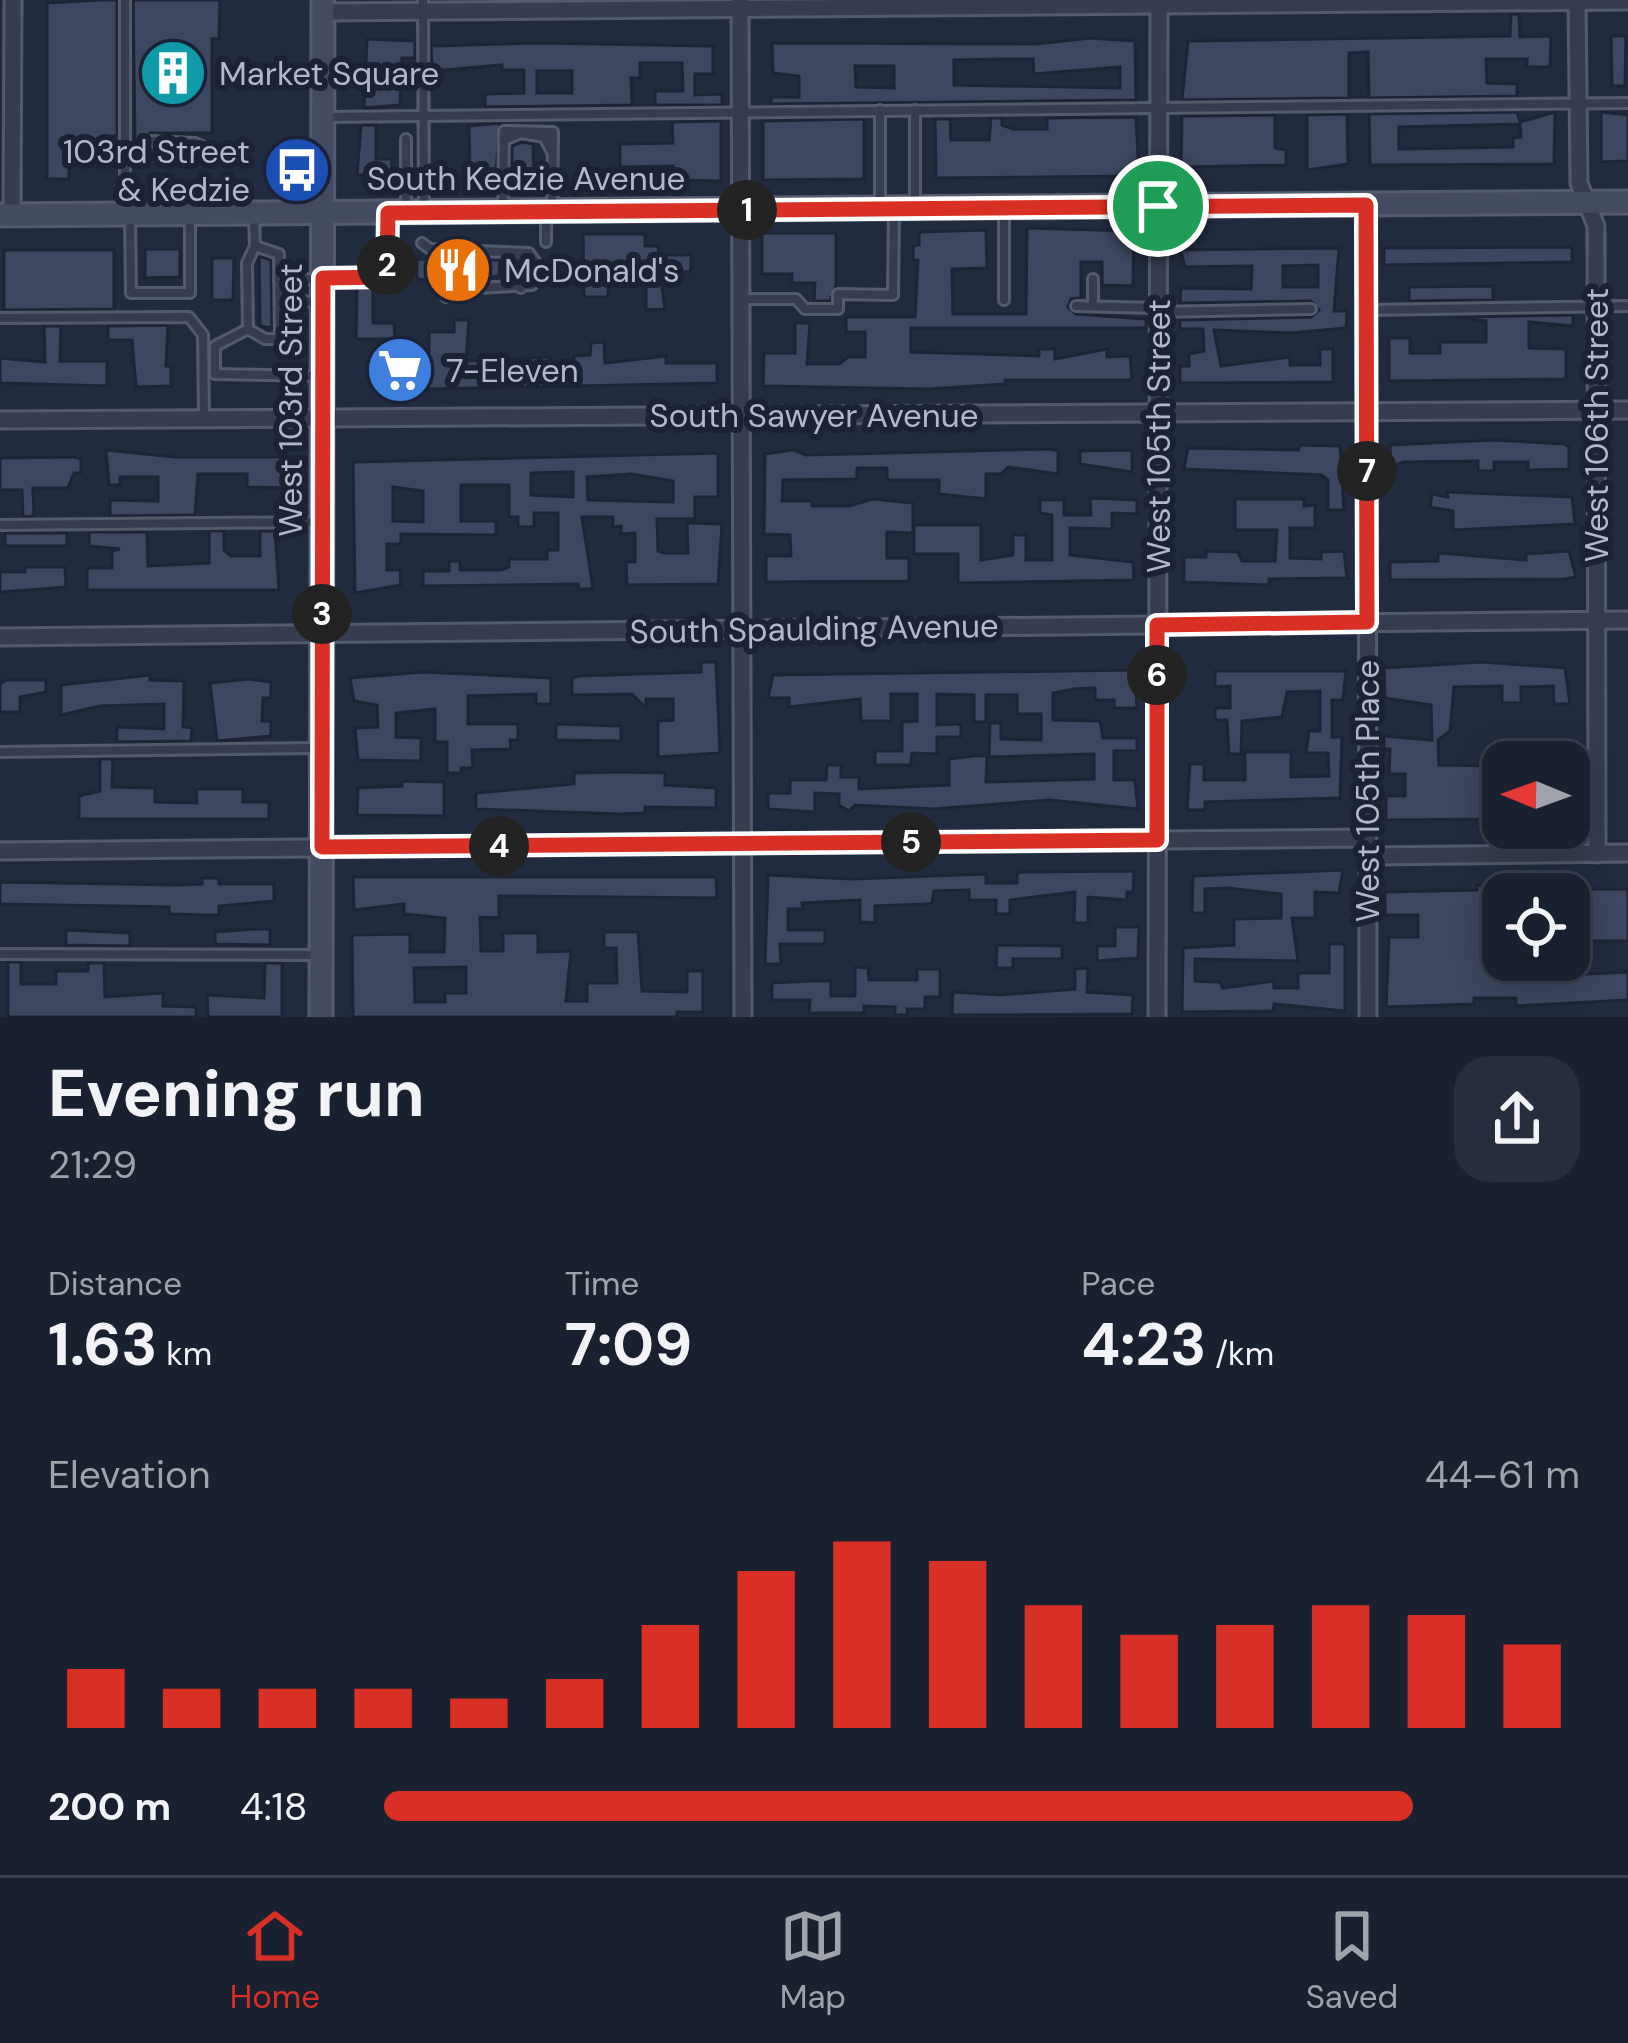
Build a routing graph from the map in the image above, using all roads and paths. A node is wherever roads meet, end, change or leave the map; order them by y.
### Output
1 (13, 0) edge
2 (125, 0) edge
3 (1577, 1) edge
4 (1628, 1) edge
5 (1159, 3) edge
6 (740, 4) edge
7 (323, 6) edge
8 (423, 6) edge
9 (1578, 104) junction
10 (1628, 104) edge
11 (1158, 108) junction
12 (880, 110) junction
13 (915, 110) junction
14 (740, 112) junction
15 (423, 116) junction
16 (324, 117) junction
17 (406, 139) dead end
18 (151, 142) dead end
19 (231, 159) dead end
20 (1628, 202) edge
21 (1587, 203) junction
22 (1366, 205) junction
23 (1158, 206) junction
24 (1004, 208) junction
25 (896, 209) junction
26 (740, 210) junction
27 (324, 212) junction
28 (503, 212) junction
29 (549, 212) junction
30 (254, 213) junction
31 (406, 213) junction
32 (128, 214) junction
33 (190, 214) junction
34 (6, 215) edge
35 (546, 242) dead end
36 (422, 243) dead end
37 (255, 245) junction
38 (509, 250) junction
39 (323, 278) junction
40 (1094, 279) dead end
41 (279, 280) junction
42 (520, 289) junction
43 (446, 297) dead end
44 (740, 299) junction
45 (280, 300) junction
46 (1004, 300) dead end
47 (323, 302) junction
48 (1076, 306) dead end
49 (1093, 306) junction
50 (1596, 306) junction
51 (1628, 306) edge
52 (1311, 309) dead end
53 (1158, 310) junction
54 (1367, 310) junction
55 (0, 318) edge
56 (248, 329) junction
57 (323, 376) junction
58 (1597, 410) junction
59 (1628, 410) edge
60 (1367, 412) junction
61 (1158, 413) junction
62 (741, 416) junction
63 (323, 418) junction
64 (204, 419) junction
65 (0, 420) edge
66 (322, 522) junction
67 (0, 525) edge
68 (1597, 620) junction
69 (1628, 620) edge
70 (1367, 622) junction
71 (1157, 625) junction
72 (742, 629) junction
73 (322, 634) junction
74 (0, 637) edge
75 (322, 748) junction
76 (0, 752) edge
77 (1367, 838) junction
78 (1157, 840) junction
79 (742, 844) junction
80 (322, 847) junction
81 (0, 851) edge
82 (1628, 853) edge
83 (1597, 854) junction
84 (1368, 856) junction
85 (0, 954) edge
86 (322, 955) junction
87 (321, 1017) edge
88 (743, 1017) edge
89 (1157, 1017) edge
90 (1368, 1017) edge

1 - 34 street
2 - 32 lane
3 - 4 street
3 - 5 street
3 - 9 street, West 106th Street
5 - 6 street
5 - 11 street, West 105th Street
6 - 8 street
6 - 14 street
7 - 8 street
7 - 16 main road, West 103rd Street
8 - 15 lane
9 - 10 lane
9 - 11 lane
9 - 21 street, West 106th Street
11 - 13 lane
11 - 23 street, West 105th Street
12 - 13 lane
12 - 14 lane
12 - 25 lane
13 - 25 lane
14 - 15 lane
14 - 26 street
15 - 16 lane
15 - 31 lane
16 - 27 main road, West 103rd Street
17 - 31 lane
18 - 19 lane
20 - 21 main road, South Kedzie Avenue
21 - 22 main road, South Kedzie Avenue
21 - 50 street, West 106th Street
22 - 23 main road, South Kedzie Avenue
22 - 54 street, West 105th Place
23 - 24 main road, South Kedzie Avenue
23 - 53 street, West 105th Street
24 - 25 main road, South Kedzie Avenue
24 - 46 lane
25 - 26 main road, South Kedzie Avenue
25 - 44 lane
26 - 29 main road, South Kedzie Avenue
26 - 44 street
27 - 30 main road, South Kedzie Avenue
27 - 31 main road, South Kedzie Avenue
27 - 39 main road, West 103rd Street
28 - 29 main road, South Kedzie Avenue
28 - 29 lane
28 - 31 main road, South Kedzie Avenue
29 - 35 lane
30 - 33 main road, South Kedzie Avenue
30 - 37 lane
31 - 39 lane
32 - 33 main road, South Kedzie Avenue
32 - 33 lane
32 - 34 main road, South Kedzie Avenue
36 - 38 lane
37 - 41 lane
37 - 56 lane
38 - 42 lane
38 - 42 lane
39 - 41 lane
39 - 47 main road, West 103rd Street
40 - 49 lane
41 - 45 lane
42 - 43 lane
44 - 62 street
45 - 47 lane
45 - 56 lane
47 - 57 main road, West 103rd Street
48 - 49 lane
49 - 53 lane
50 - 51 lane
50 - 54 lane
50 - 58 street, West 106th Street
52 - 53 lane
53 - 61 street, West 105th Street
54 - 60 street, West 105th Place
55 - 64 lane
56 - 57 lane
57 - 63 main road, West 103rd Street
58 - 59 street, South Sawyer Avenue
58 - 60 street, South Sawyer Avenue
58 - 68 street, West 106th Street
60 - 61 street, South Sawyer Avenue
60 - 70 street, West 105th Place
61 - 62 street, South Sawyer Avenue
61 - 71 street, West 105th Street
62 - 63 street, South Sawyer Avenue
62 - 72 street
63 - 64 street, South Sawyer Avenue
63 - 66 main road, West 103rd Street
64 - 65 street, South Sawyer Avenue
66 - 67 lane
66 - 73 main road, West 103rd Street
68 - 69 street, South Spaulding Avenue
68 - 70 street, South Spaulding Avenue
68 - 83 street, West 106th Street
70 - 71 street, South Spaulding Avenue
70 - 77 street, West 105th Place
71 - 72 street, South Spaulding Avenue
71 - 78 street, West 105th Street
72 - 73 street, South Spaulding Avenue
72 - 79 street
73 - 74 street, South Spaulding Avenue
73 - 75 main road, West 103rd Street
75 - 76 lane
75 - 80 main road, West 103rd Street
77 - 78 street
77 - 84 street, West 105th Place
78 - 79 street
78 - 89 street, West 105th Street
79 - 80 street
79 - 88 street
80 - 81 street
80 - 86 main road, West 103rd Street
82 - 83 street
83 - 84 street
84 - 90 street, West 105th Place
85 - 86 lane
86 - 87 main road, West 103rd Street

